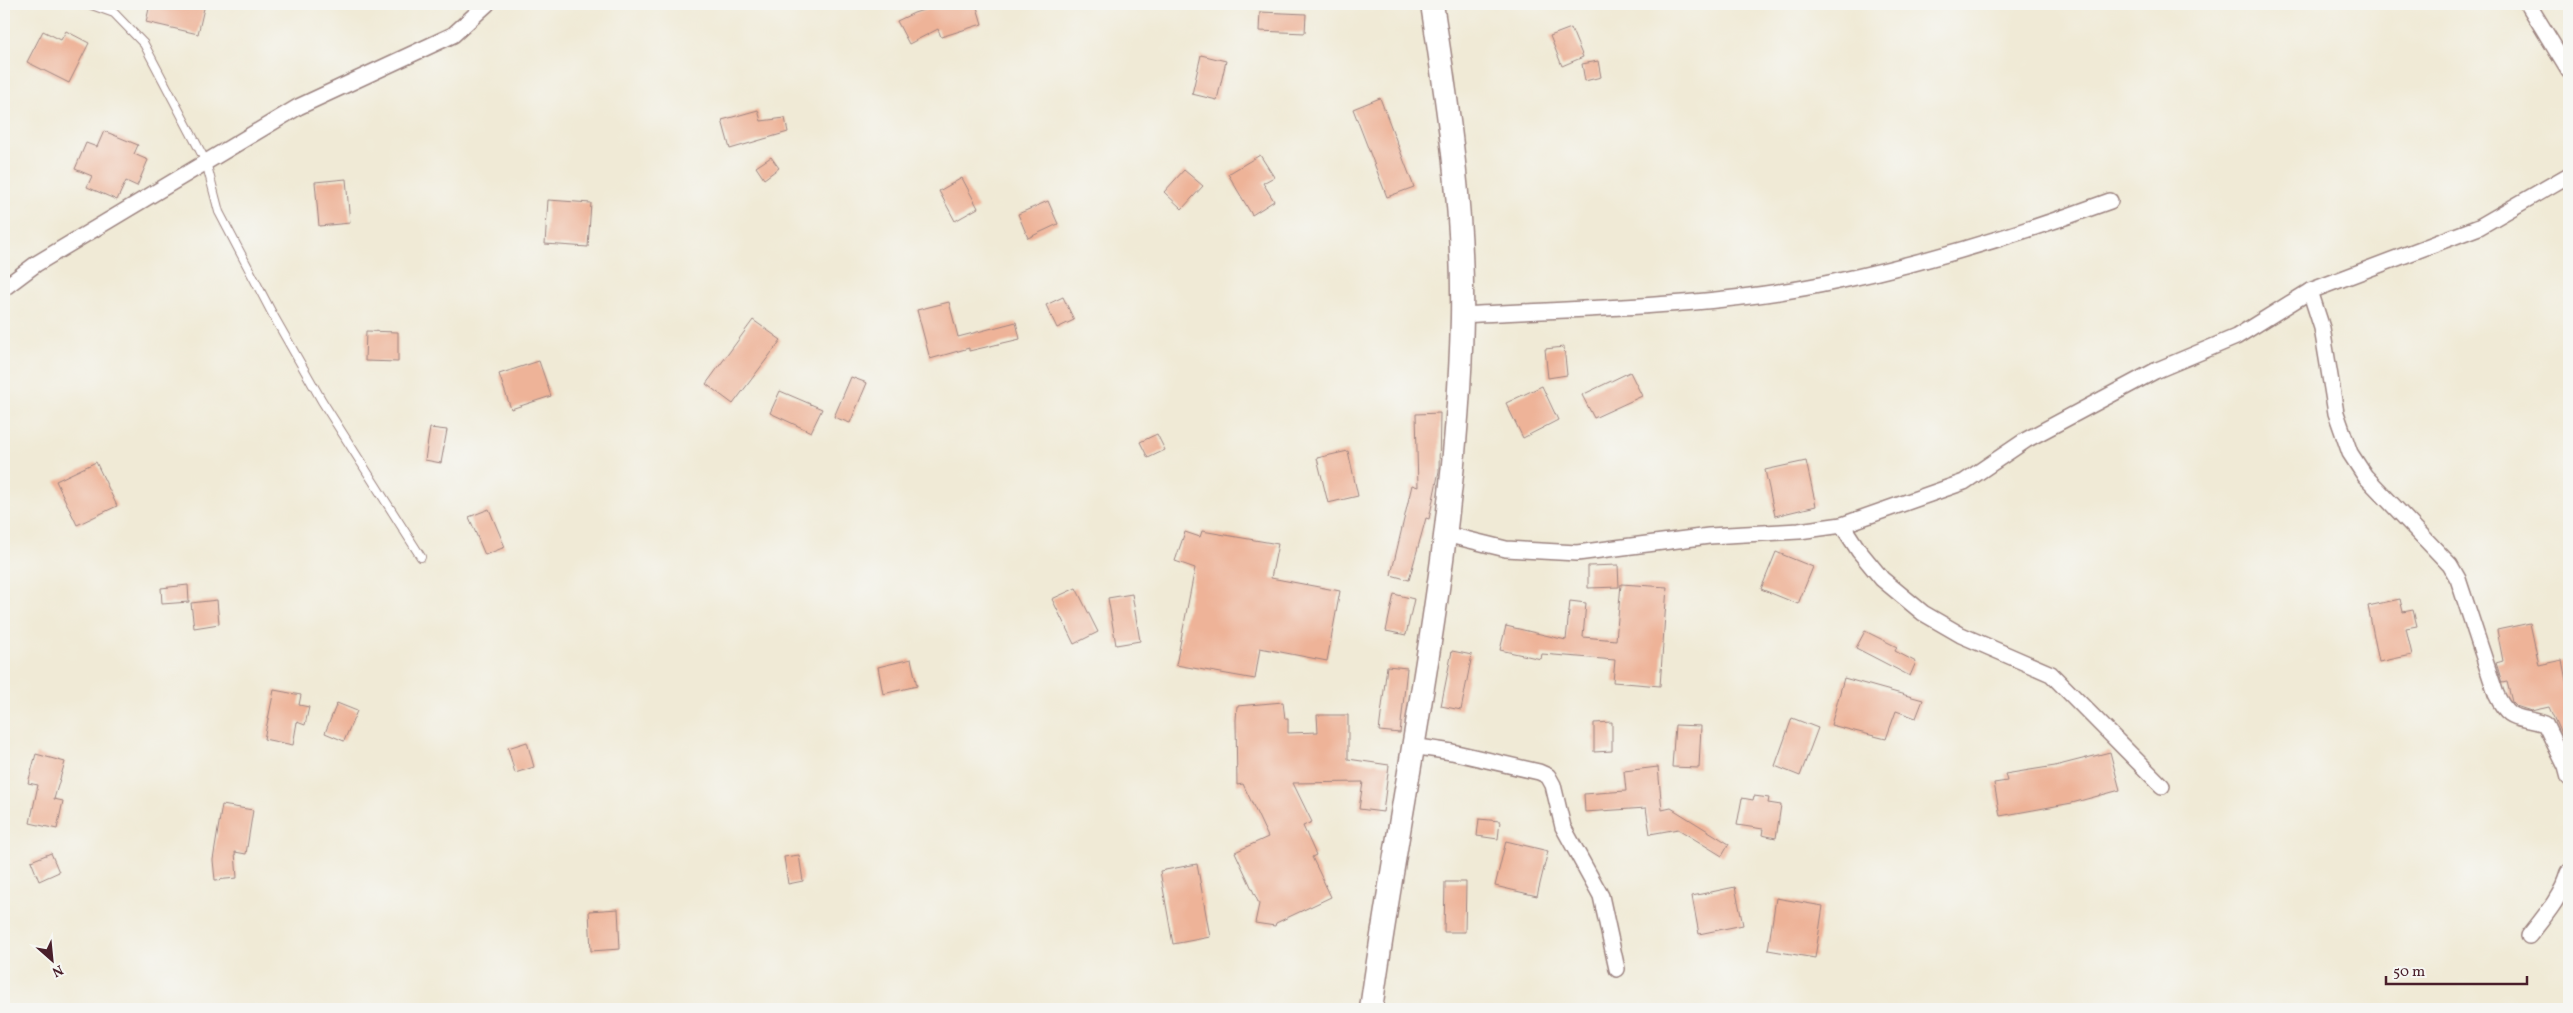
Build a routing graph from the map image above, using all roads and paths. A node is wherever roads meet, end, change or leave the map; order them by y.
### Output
1 (88, 4) edge
2 (488, 4) edge
3 (1432, 4) edge
4 (2528, 4) edge
5 (2569, 70) edge
6 (206, 162) junction
7 (2569, 175) edge
8 (2110, 201) dead end
9 (4, 288) edge
10 (2310, 291) junction
11 (1462, 315) junction
12 (1842, 525) junction
13 (1446, 534) junction
14 (422, 557) dead end
15 (1412, 746) junction
16 (2569, 778) edge
17 (2162, 786) dead end
18 (2569, 872) edge
19 (2529, 936) dead end
20 (1618, 969) dead end
21 (1371, 1009) edge

1 - 6 lane
2 - 6 street
3 - 11 main road
4 - 5 street
6 - 9 street
6 - 14 lane
7 - 10 street
8 - 11 street
10 - 12 street
10 - 16 street
11 - 13 main road
12 - 13 street
12 - 17 street
13 - 15 main road
15 - 20 street
15 - 21 main road
18 - 19 street

